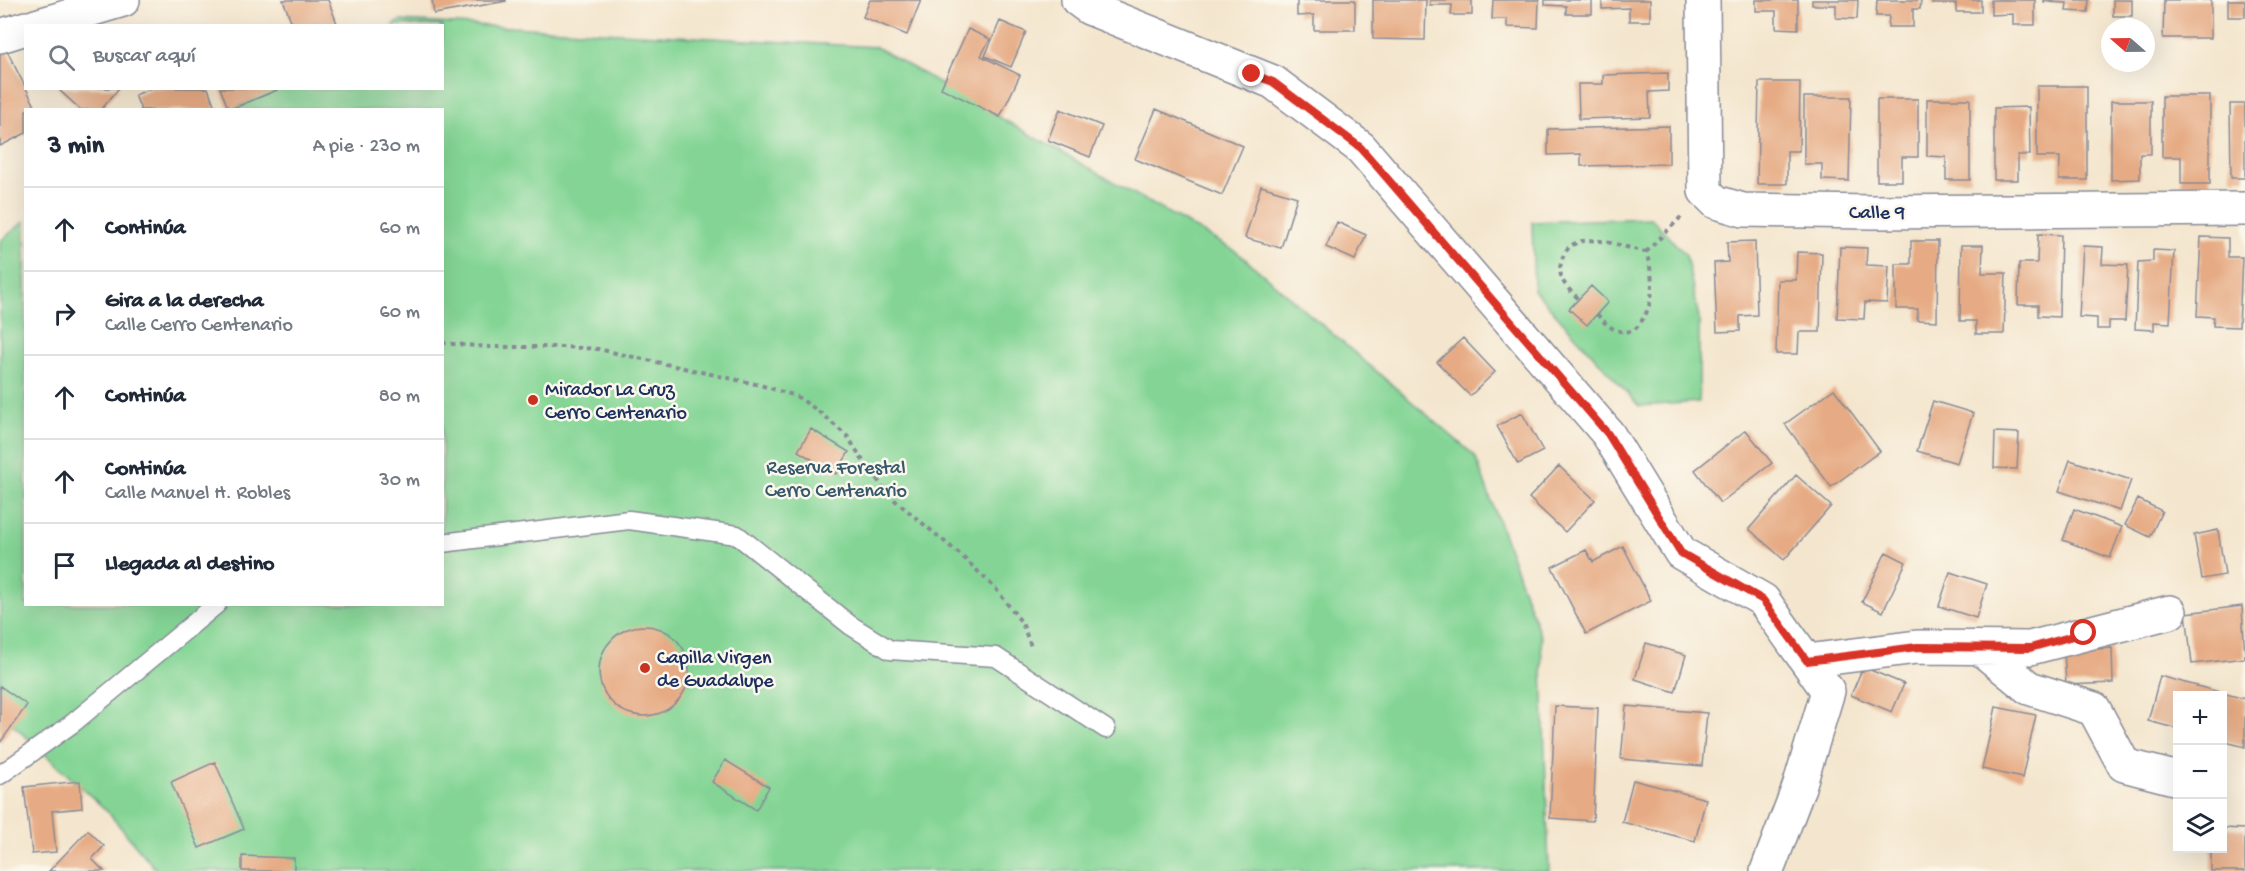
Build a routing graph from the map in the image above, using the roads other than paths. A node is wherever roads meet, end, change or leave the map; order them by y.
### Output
1 (123, 0) edge
2 (1078, 0) edge
3 (1703, 0) edge
4 (43, 24) edge
5 (24, 29) edge
6 (0, 36) edge
7 (2245, 209) edge
8 (444, 543) edge
9 (215, 606) edge
10 (2170, 612) dead end
11 (1980, 648) junction
12 (1807, 661) junction
13 (1106, 729) dead end
14 (0, 775) edge
15 (2173, 778) edge
16 (1767, 871) edge

1 - 4 street
2 - 12 street
3 - 7 street, Calle 9
5 - 6 street
8 - 13 lane
9 - 14 lane
10 - 11 street
11 - 12 street
11 - 15 street
12 - 16 street

